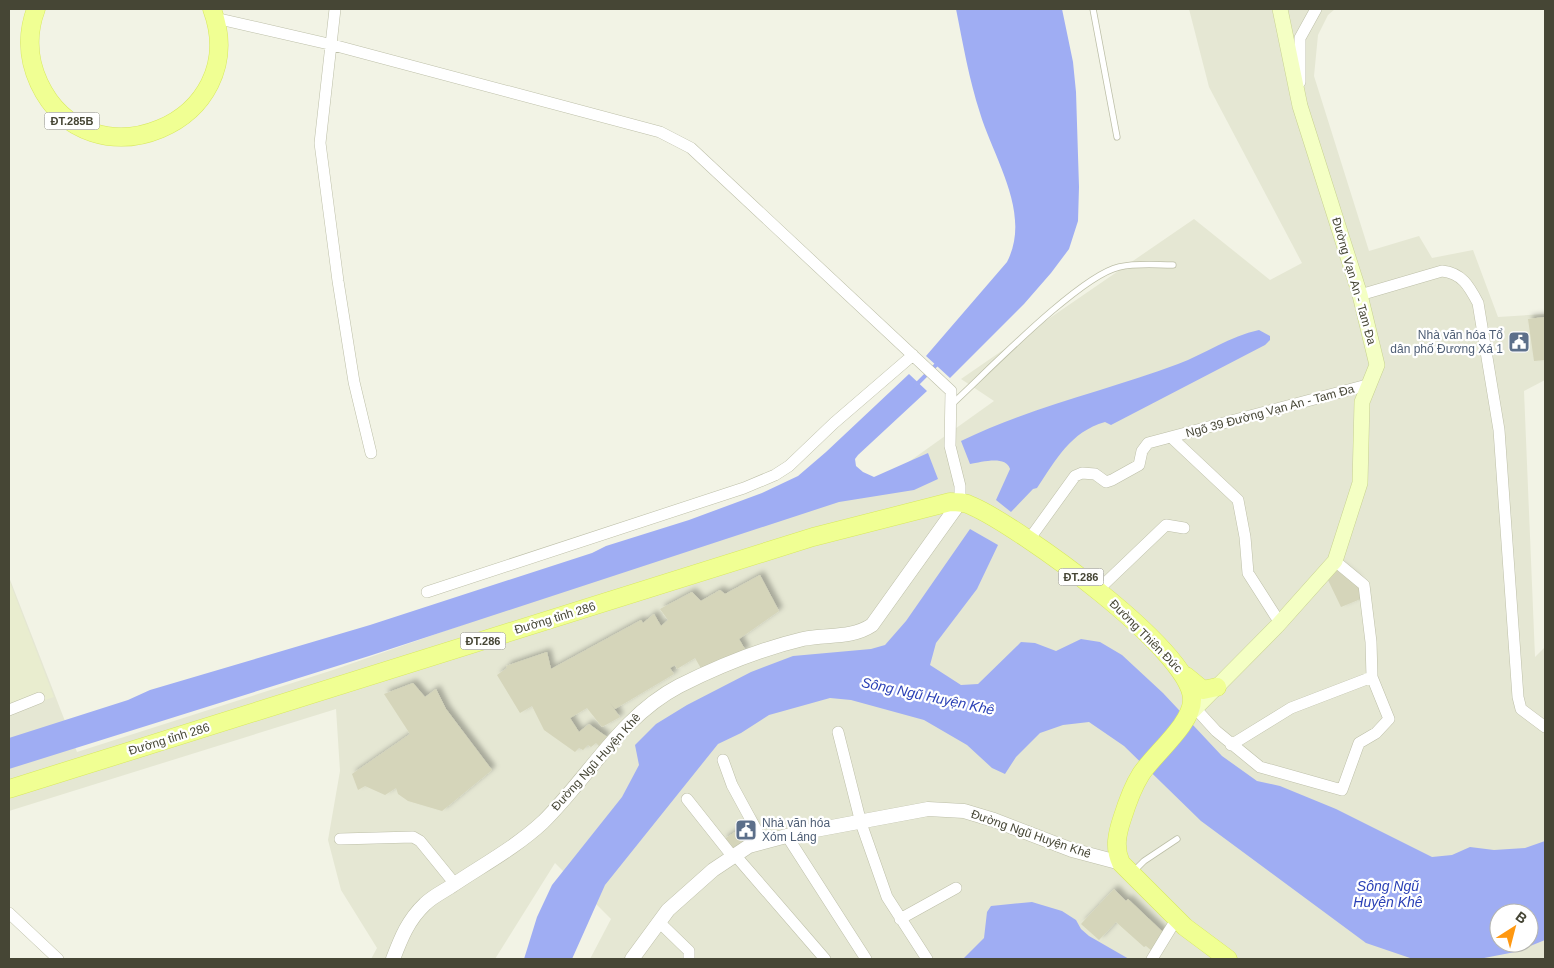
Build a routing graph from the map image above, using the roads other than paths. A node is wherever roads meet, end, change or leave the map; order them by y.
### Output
1 (36, 9) edge
2 (335, 9) edge
3 (1093, 9) edge
4 (1280, 9) edge
5 (1316, 9) edge
6 (213, 13) edge
7 (333, 45) junction
8 (1300, 106) junction
9 (1117, 137) dead end
10 (1173, 266) dead end
11 (1360, 295) junction
12 (917, 358) junction
13 (1368, 385) junction
14 (951, 405) junction
15 (1172, 438) junction
16 (371, 453) dead end
17 (960, 502) junction
18 (1184, 528) dead end
19 (1028, 541) junction
20 (1335, 561) junction
21 (1099, 589) junction
22 (427, 592) dead end
23 (1280, 623) junction
24 (1184, 674) junction
25 (1372, 677) junction
26 (1217, 687) junction
27 (39, 698) dead end
28 (9, 710) edge
29 (1192, 711) junction
30 (1545, 727) edge
31 (838, 732) dead end
32 (1231, 745) junction
33 (723, 760) dead end
34 (9, 789) edge
35 (687, 799) dead end
36 (861, 823) junction
37 (787, 836) junction
38 (340, 839) dead end
39 (1177, 839) dead end
40 (763, 842) junction
41 (734, 856) junction
42 (1126, 868) junction
43 (454, 884) junction
44 (956, 888) dead end
45 (9, 913) edge
46 (900, 918) junction
47 (1177, 918) junction
48 (659, 922) junction
49 (58, 959) edge
50 (393, 959) edge
51 (632, 959) edge
52 (689, 959) edge
53 (825, 959) edge
54 (866, 959) edge
55 (927, 959) edge
56 (1152, 959) edge
57 (1228, 959) edge

1 - 6 main road, ĐT.285B
2 - 7 street
3 - 9 lane
4 - 8 main road, Đường Vạn An - Tam Đa
5 - 8 street
6 - 7 street
7 - 12 street
7 - 16 street
8 - 11 main road, Đường Vạn An - Tam Đa
10 - 14 lane
11 - 13 main road, Đường Vạn An - Tam Đa
11 - 30 street
12 - 14 street
12 - 22 street
13 - 15 street, Ngõ 39 Đường Vạn An - Tam Đa
13 - 20 main road, Đường Vạn An - Tam Đa
14 - 17 street
15 - 19 street, Ngõ 39 Đường Vạn An - Tam Đa
15 - 23 street
17 - 19 main road, Đường Thiên Đức / ĐT.286
17 - 34 main road, Đường tỉnh 286 / ĐT.286
17 - 43 street, Đường Ngũ Huyện Khê
18 - 21 street
19 - 21 main road, Đường Thiên Đức / ĐT.286
20 - 23 main road, Đường Vạn An - Tam Đa
20 - 25 street
21 - 24 main road, Đường Thiên Đức / ĐT.286
23 - 26 main road, Đường Vạn An - Tam Đa
24 - 26 main road, ĐT.286
24 - 29 main road, Đường Thiên Đức / ĐT.286
25 - 32 street
25 - 32 street
26 - 29 main road, Đường Vạn An - Tam Đa
27 - 28 street
29 - 32 street
29 - 42 main road
31 - 36 street
33 - 40 street
35 - 41 street
36 - 37 street, Đường Ngũ Huyện Khê
36 - 42 street, Đường Ngũ Huyện Khê
36 - 46 street
37 - 40 street, Đường Ngũ Huyện Khê
37 - 54 street
38 - 43 street
39 - 42 lane
40 - 41 street, Đường Ngũ Huyện Khê
41 - 48 street, Đường Ngũ Huyện Khê
41 - 53 street
42 - 47 main road
43 - 50 street, Đường Ngũ Huyện Khê
44 - 46 street
45 - 49 street
46 - 55 street
47 - 56 street
47 - 57 main road
48 - 51 street, Đường Ngũ Huyện Khê
48 - 52 street

